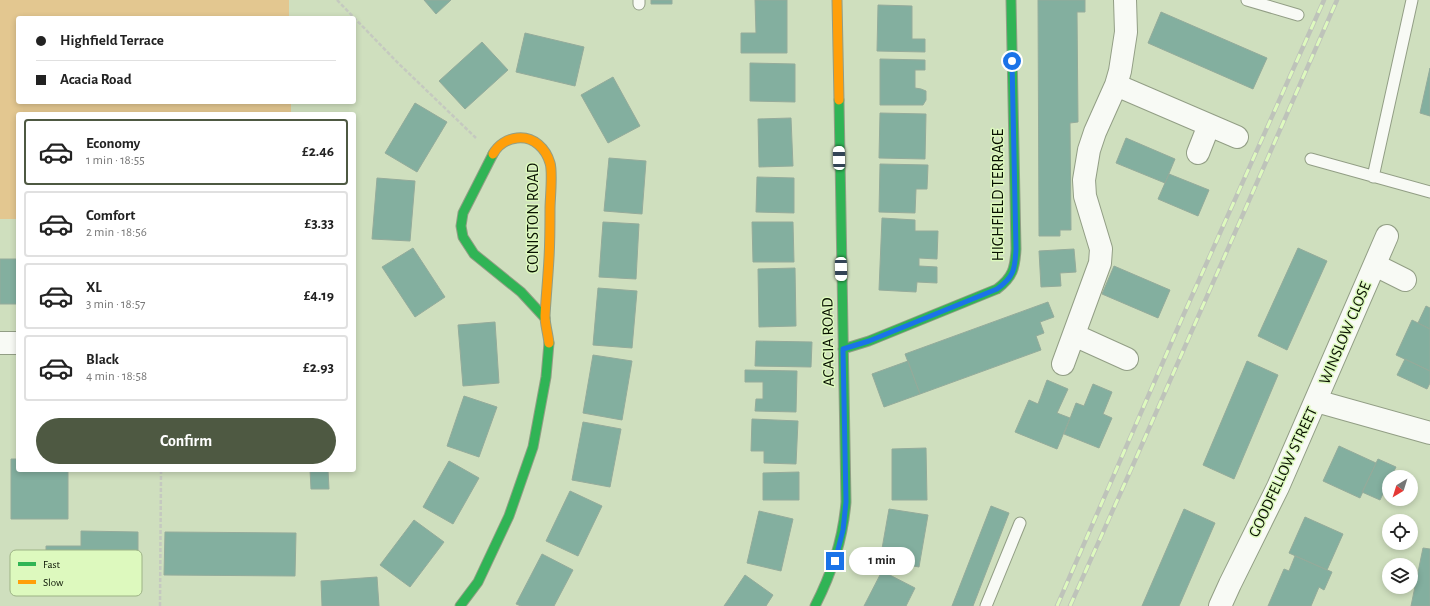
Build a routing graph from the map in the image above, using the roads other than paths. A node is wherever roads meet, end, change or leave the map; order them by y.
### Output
1 (837, 0) edge
2 (1010, 0) edge
3 (1125, 0) edge
4 (1247, 0) edge
5 (1412, 0) edge
6 (1298, 15) dead end
7 (1116, 85) junction
8 (1209, 125) junction
9 (1237, 137) dead end
10 (1198, 153) dead end
11 (1311, 159) dead end
12 (1373, 177) junction
13 (1430, 192) edge
14 (1388, 236) dead end
15 (1374, 265) junction
16 (1405, 280) dead end
17 (545, 318) junction
18 (1074, 335) junction
19 (16, 343) edge
20 (0, 344) edge
21 (843, 349) junction
22 (1127, 359) dead end
23 (1063, 364) dead end
24 (1316, 401) junction
25 (1430, 433) edge
26 (1020, 523) dead end
27 (460, 606) edge
28 (815, 606) edge
29 (986, 606) edge
30 (1220, 606) edge

1 - 21 street, ACACIA ROAD
2 - 21 street, HIGHFIELD TERRACE
3 - 7 street
4 - 6 lane
5 - 12 lane
7 - 8 street
7 - 18 street
8 - 9 street
8 - 10 street
11 - 12 lane
12 - 13 lane
14 - 15 street, WINSLOW CLOSE
15 - 16 street, WINSLOW CLOSE
15 - 24 street, WINSLOW CLOSE
17 - 17 street, CONISTON ROAD
17 - 27 street, CONISTON ROAD
18 - 22 street
18 - 23 street
19 - 20 street
21 - 28 street, ACACIA ROAD
24 - 25 street, GOODFELLOW STREET
24 - 30 street, GOODFELLOW STREET
26 - 29 lane

